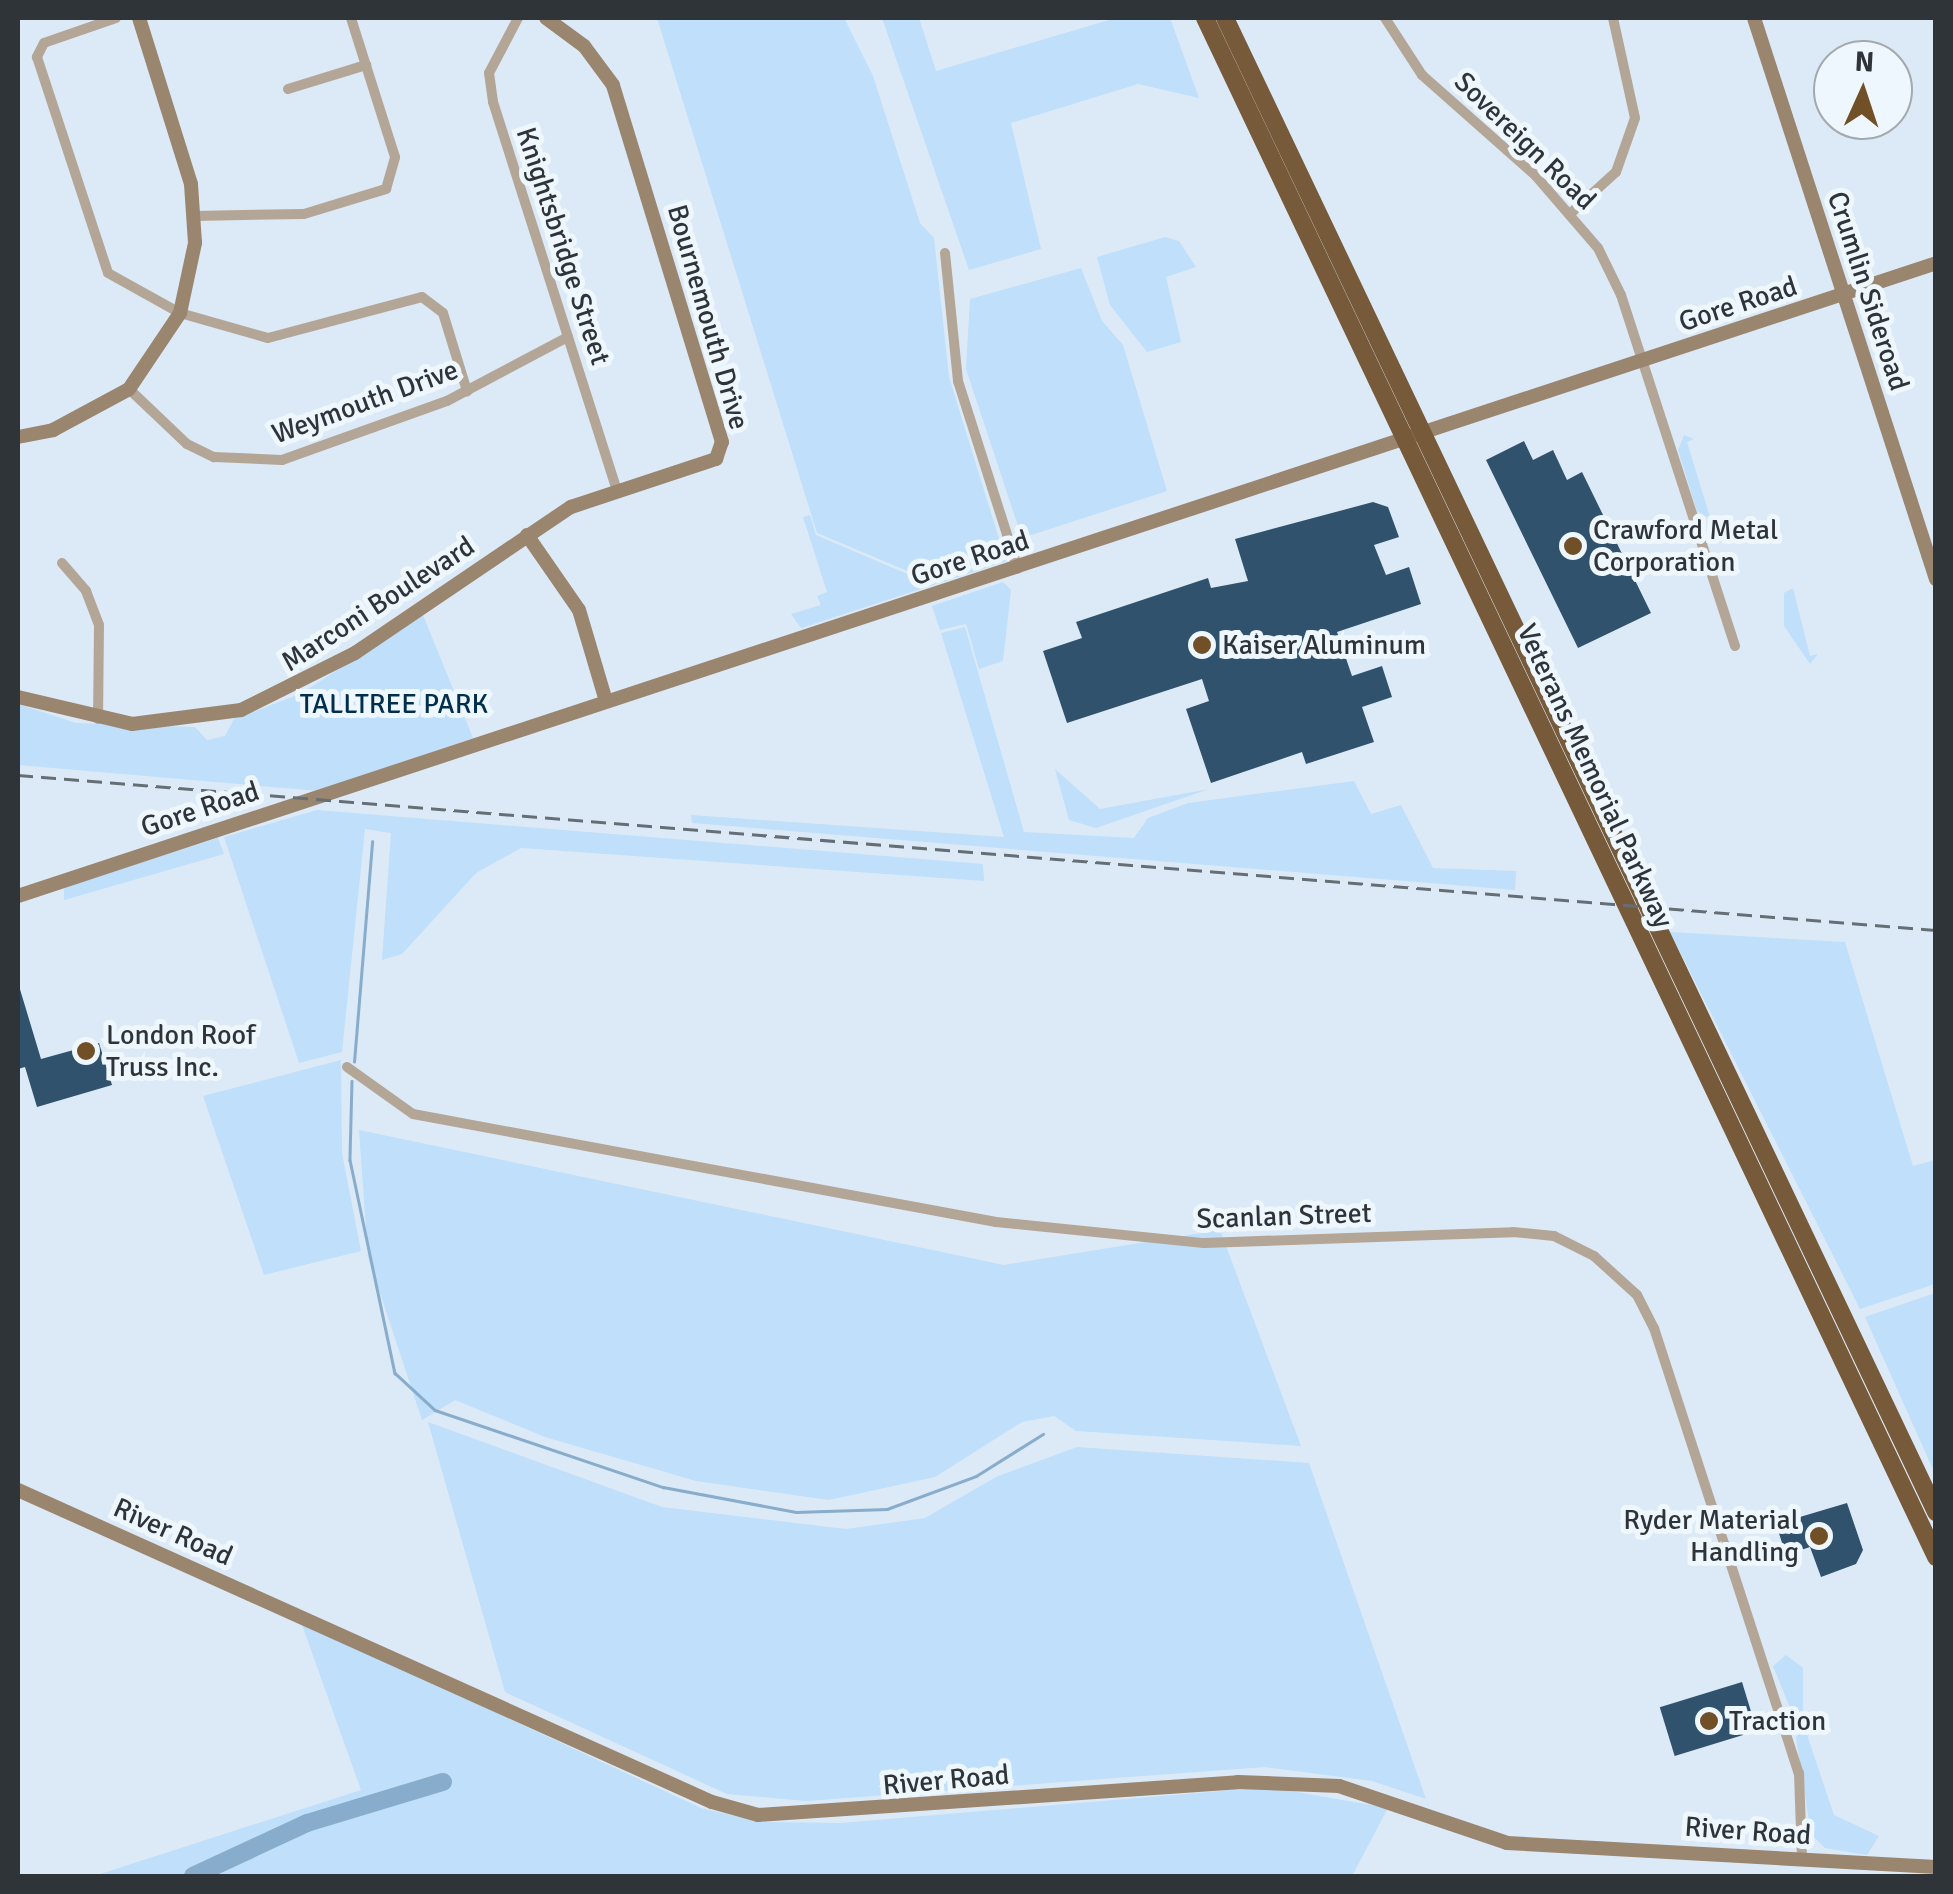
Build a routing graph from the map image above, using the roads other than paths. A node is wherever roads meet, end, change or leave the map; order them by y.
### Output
1 (116, 18) edge
2 (139, 18) edge
3 (351, 18) edge
4 (518, 18) edge
5 (546, 18) edge
6 (1205, 18) edge
7 (1226, 18) edge
8 (1385, 18) edge
9 (1614, 18) edge
10 (1754, 18) edge
11 (366, 65) junction
12 (288, 89) dead end
13 (1572, 212) junction
14 (195, 216) junction
15 (945, 254) dead end
16 (1936, 263) edge
17 (1843, 296) junction
18 (180, 312) junction
19 (568, 337) junction
20 (1642, 362) junction
21 (130, 389) junction
22 (467, 390) junction
23 (1414, 436) junction
24 (18, 437) edge
25 (617, 491) junction
26 (528, 536) junction
27 (62, 563) dead end
28 (1018, 570) junction
29 (1936, 580) edge
30 (1736, 646) dead end
31 (18, 698) edge
32 (606, 701) junction
33 (98, 719) junction
34 (18, 896) edge
35 (347, 1067) dead end
36 (18, 1490) edge
37 (1936, 1512) edge
38 (1936, 1558) edge
39 (1802, 1859) junction
40 (1936, 1867) edge

1 - 18 street
2 - 14 street
3 - 11 street
4 - 19 street, Knightsbridge Street
5 - 25 street, Bournemouth Drive
6 - 23 highway, Veterans Memorial Parkway
7 - 23 highway, Veterans Memorial Parkway
8 - 13 street, Sovereign Road
9 - 13 street
10 - 17 street, Crumlin Sideroad
11 - 12 street
11 - 14 street
13 - 20 street, Sovereign Road
14 - 18 street
15 - 28 street
16 - 17 street, Gore Road
17 - 20 street, Gore Road
17 - 29 street, Crumlin Sideroad
18 - 21 street
18 - 22 street
19 - 22 street, Weymouth Drive
19 - 25 street, Knightsbridge Street
20 - 23 street, Gore Road
20 - 30 street, Sovereign Road
21 - 22 street, Weymouth Drive
21 - 24 street
23 - 28 street, Gore Road
23 - 37 highway, Veterans Memorial Parkway
23 - 38 highway, Veterans Memorial Parkway
25 - 26 street, Bournemouth Drive
26 - 32 street
26 - 33 street, Marconi Boulevard
27 - 33 street
28 - 32 street, Gore Road
31 - 33 street, Marconi Boulevard
32 - 34 street, Gore Road
35 - 39 street, Scanlan Street
36 - 39 street, River Road
39 - 40 street, River Road

